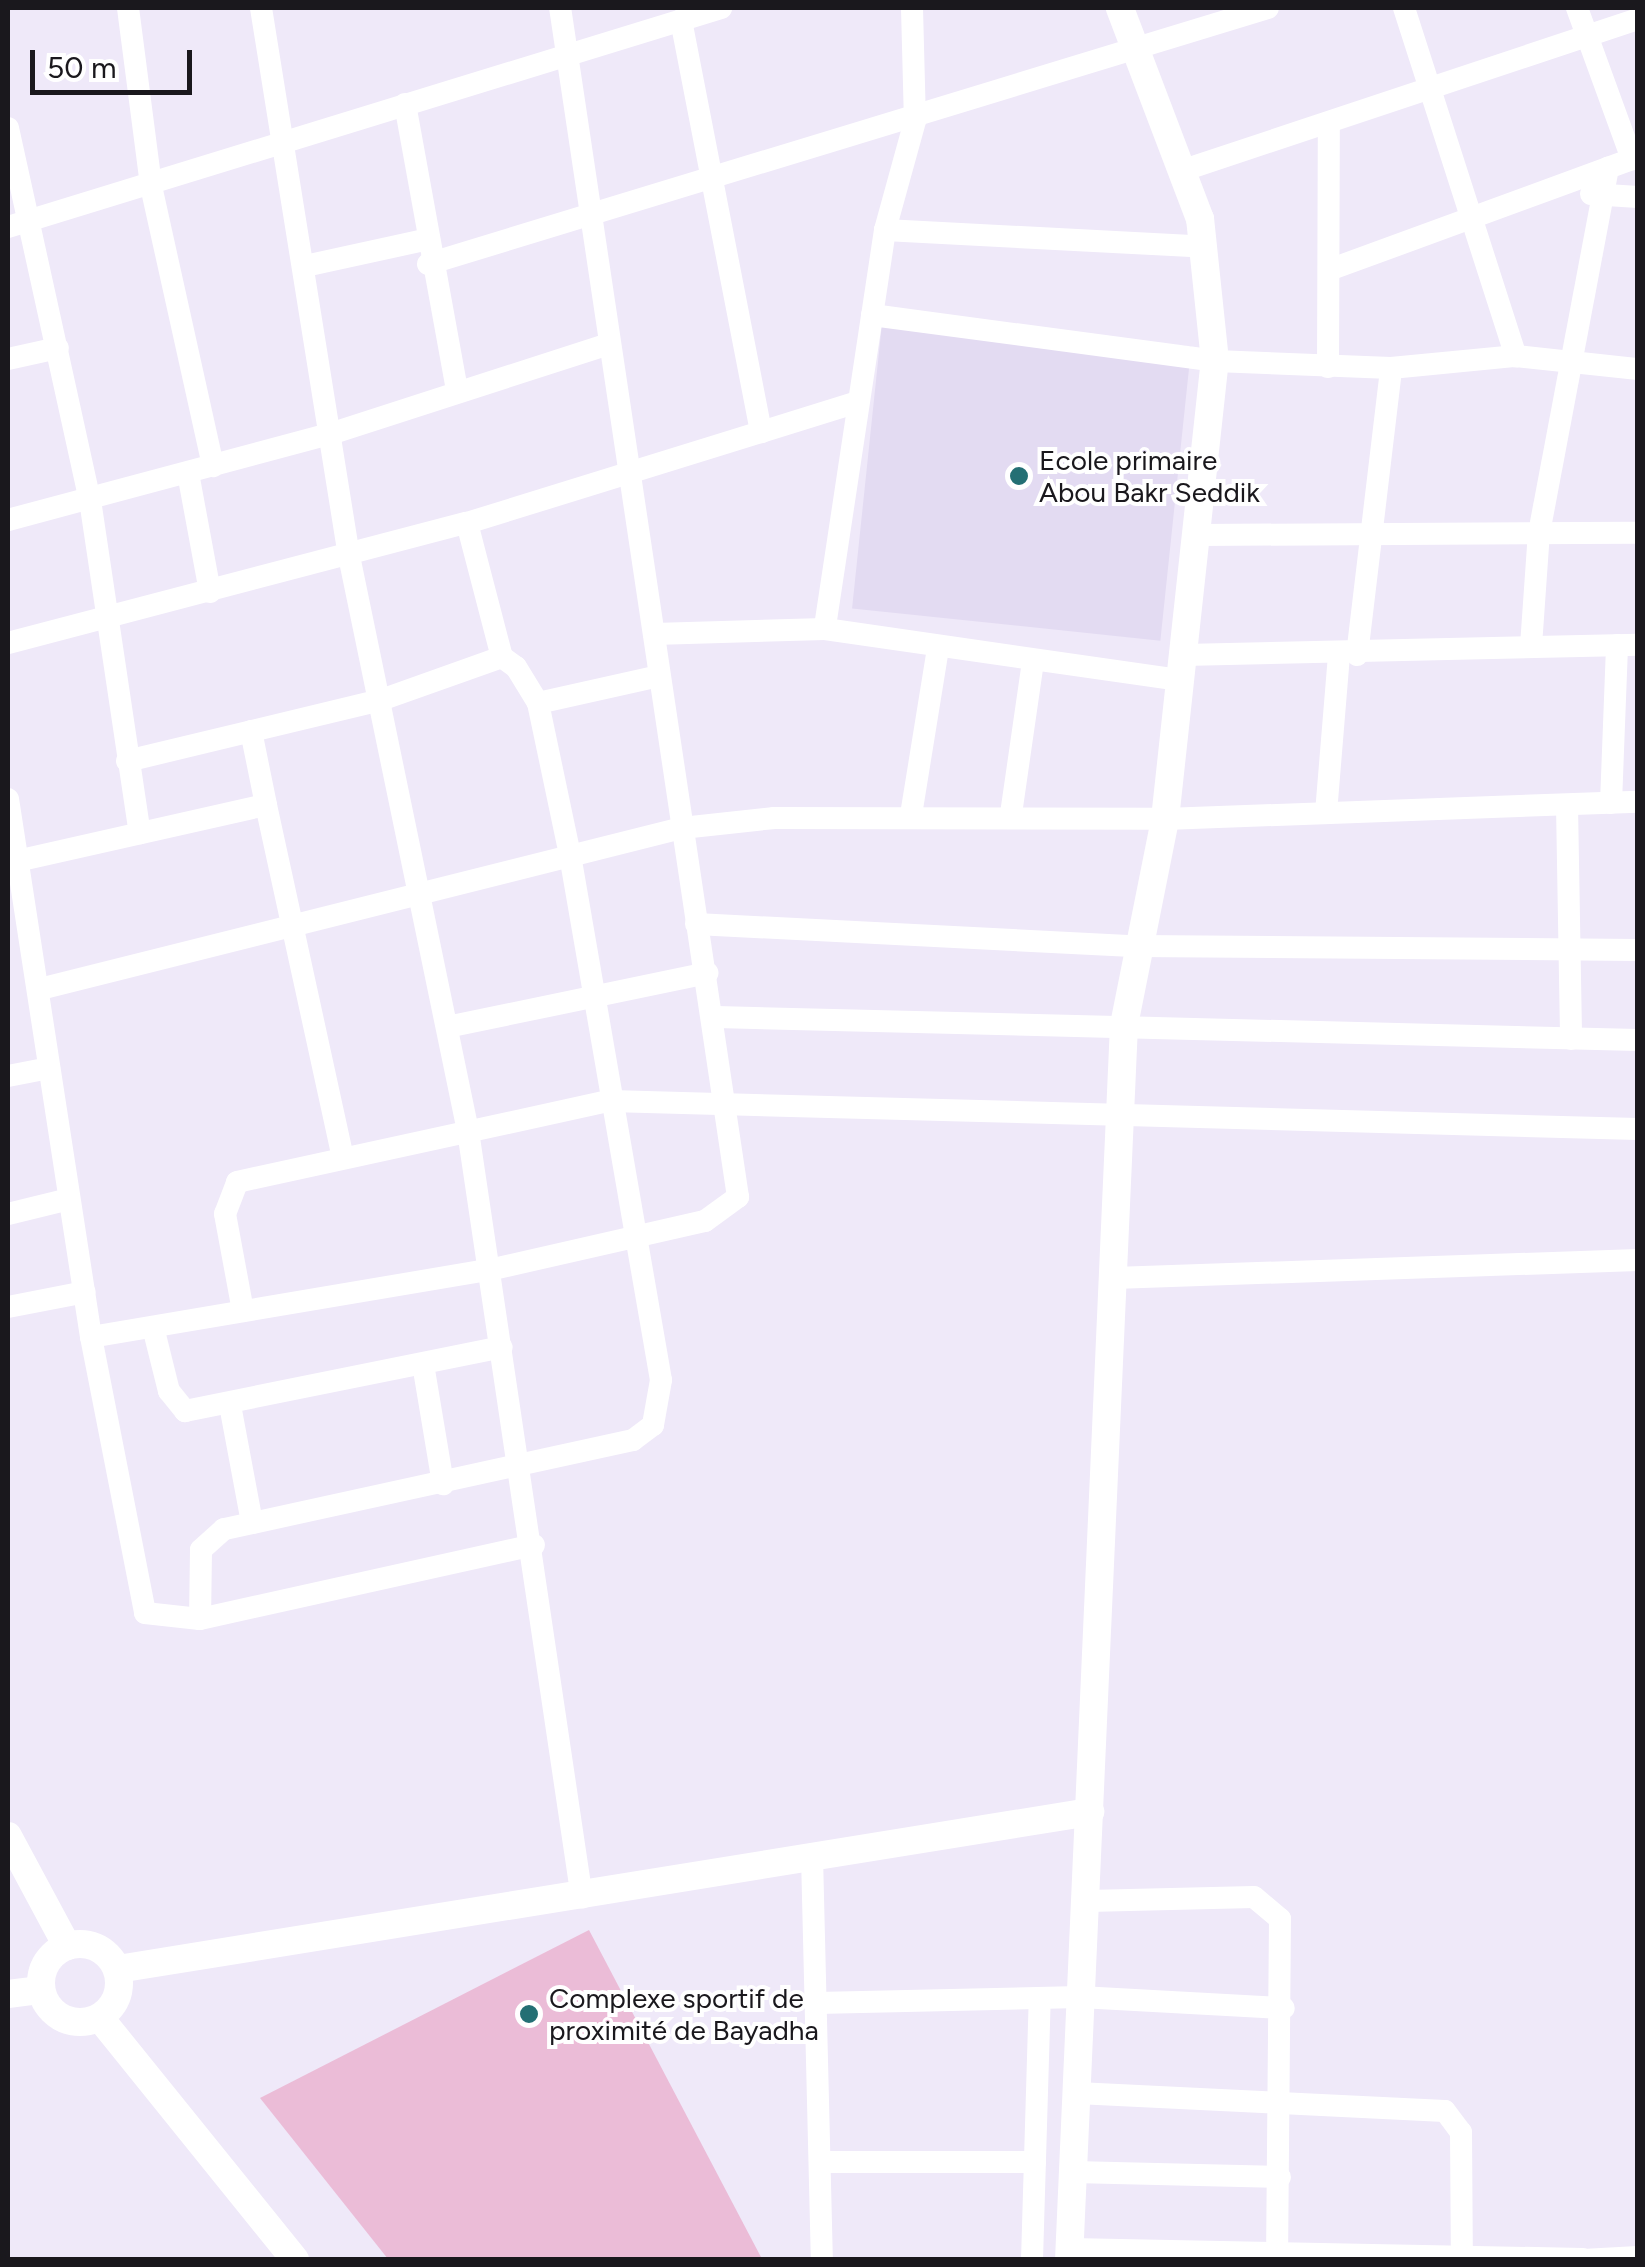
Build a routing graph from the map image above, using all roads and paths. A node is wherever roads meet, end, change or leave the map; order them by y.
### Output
1 (128, 8) edge
2 (262, 8) edge
3 (560, 8) edge
4 (721, 8) edge
5 (912, 8) edge
6 (1120, 8) edge
7 (1268, 8) edge
8 (1404, 8) edge
9 (1577, 8) edge
10 (1638, 18) edge
11 (682, 20) junction
12 (1588, 36) junction
13 (1140, 51) junction
14 (568, 53) junction
15 (1429, 92) junction
16 (405, 104) junction
17 (915, 121) junction
18 (1329, 126) junction
19 (8, 128) edge
20 (285, 142) junction
21 (1635, 158) edge
22 (1608, 167) junction
23 (1184, 170) junction
24 (717, 181) junction
25 (151, 186) junction
26 (1552, 190) junction
27 (1602, 196) junction
28 (1638, 197) edge
29 (586, 218) junction
30 (1476, 220) junction
31 (16, 224) edge
32 (885, 230) junction
33 (424, 240) junction
34 (1206, 248) junction
35 (428, 264) junction
36 (305, 266) junction
37 (1329, 270) junction
38 (872, 315) junction
39 (610, 344) junction
40 (58, 348) junction
41 (1516, 356) junction
42 (8, 358) edge
43 (1568, 359) junction
44 (1215, 362) junction
45 (1328, 366) junction
46 (1392, 368) junction
47 (1638, 369) edge
48 (457, 390) junction
49 (857, 402) junction
50 (761, 432) junction
51 (330, 434) junction
52 (214, 466) junction
53 (188, 473) junction
54 (631, 473) junction
55 (90, 500) junction
56 (8, 520) edge
57 (467, 522) junction
58 (1539, 533) junction
59 (1638, 533) edge
60 (1369, 534) junction
61 (1199, 535) junction
62 (349, 556) junction
63 (210, 592) junction
64 (102, 619) junction
65 (825, 629) junction
66 (654, 634) junction
67 (8, 643) edge
68 (1627, 645) edge
69 (1532, 646) junction
70 (938, 648) junction
71 (1348, 656) junction
72 (502, 657) junction
73 (1033, 661) junction
74 (1182, 667) junction
75 (659, 676) junction
76 (380, 700) junction
77 (538, 703) junction
78 (251, 732) junction
79 (128, 761) junction
80 (8, 799) edge
81 (1638, 802) edge
82 (266, 804) junction
83 (1611, 804) junction
84 (1567, 805) junction
85 (1326, 812) junction
86 (1010, 814) junction
87 (911, 816) junction
88 (1165, 819) junction
89 (682, 828) junction
90 (140, 833) junction
91 (570, 855) junction
92 (12, 862) edge
93 (420, 892) junction
94 (696, 924) junction
95 (290, 930) junction
96 (1137, 946) junction
97 (1576, 950) junction
98 (1638, 950) edge
99 (707, 973) junction
100 (40, 989) junction
101 (591, 994) junction
102 (716, 1017) junction
103 (1124, 1025) junction
104 (447, 1027) junction
105 (1571, 1039) junction
106 (1638, 1040) edge
107 (49, 1068) junction
108 (8, 1076) edge
109 (610, 1102) junction
110 (729, 1104) junction
111 (1122, 1118) junction
112 (1638, 1129) edge
113 (468, 1131) junction
114 (343, 1158) junction
115 (70, 1200) junction
116 (8, 1214) edge
117 (630, 1238) junction
118 (1638, 1260) edge
119 (489, 1270) junction
120 (1114, 1278) junction
121 (85, 1292) junction
122 (8, 1306) edge
123 (243, 1311) junction
124 (153, 1326) junction
125 (91, 1337) junction
126 (502, 1347) junction
127 (424, 1364) junction
128 (230, 1405) junction
129 (522, 1468) junction
130 (443, 1484) junction
131 (252, 1523) junction
132 (534, 1545) junction
133 (200, 1619) junction
134 (1090, 1812) junction
135 (8, 1836) edge
136 (812, 1856) junction
137 (582, 1898) junction
138 (1088, 1902) junction
139 (67, 1946) junction
140 (118, 1970) junction
141 (41, 1990) junction
142 (8, 1994) edge
143 (1080, 1997) junction
144 (1040, 1998) junction
145 (817, 2004) junction
146 (1284, 2008) junction
147 (100, 2018) junction
148 (1076, 2093) junction
149 (1284, 2102) junction
150 (820, 2162) junction
151 (1034, 2162) junction
152 (1072, 2172) junction
153 (1280, 2177) junction
154 (1071, 2220) junction
155 (1033, 2222) junction
156 (1070, 2254) edge
157 (1277, 2256) edge
158 (1638, 2258) edge
159 (1462, 2259) edge
160 (1583, 2259) edge
161 (295, 2260) edge
162 (822, 2260) edge
163 (1032, 2260) edge

1 - 25 street
2 - 20 street
3 - 14 street
4 - 11 street
5 - 17 street
6 - 13 street
7 - 13 street
8 - 15 street
9 - 12 street
10 - 12 street
11 - 14 street
11 - 24 street
12 - 15 street
12 - 21 street
13 - 17 street
13 - 23 street
14 - 16 street
14 - 29 street
15 - 18 street
15 - 30 street
16 - 20 street
16 - 33 street
17 - 24 street
17 - 32 street
18 - 23 street
18 - 37 street
19 - 31 street
20 - 25 street
20 - 36 street
21 - 22 street
22 - 26 street
22 - 27 street
23 - 34 street
24 - 29 street
24 - 50 street
25 - 31 street
25 - 52 street
26 - 27 street
26 - 30 street
27 - 28 street
27 - 43 street
29 - 35 street
29 - 39 street
30 - 37 street
30 - 41 street
31 - 40 street
32 - 34 street
32 - 38 street
33 - 35 street
33 - 36 street
34 - 44 street
35 - 48 street
36 - 51 street
37 - 45 street
38 - 44 street
38 - 49 street
39 - 48 street
39 - 54 street
40 - 42 street
40 - 55 street
41 - 43 street
41 - 46 street
43 - 47 street
43 - 58 street
44 - 45 street
44 - 61 street
45 - 46 street
46 - 60 street
48 - 51 street
49 - 50 street
49 - 65 street
50 - 54 street
51 - 52 street
51 - 62 street
52 - 53 street
53 - 55 street
53 - 63 street
54 - 57 street
54 - 66 street
55 - 56 street
55 - 64 street
57 - 62 street
57 - 72 street
58 - 59 street
58 - 60 street
58 - 69 street
60 - 61 street
60 - 71 street
61 - 74 street
62 - 63 street
62 - 76 street
63 - 64 street
64 - 67 street
64 - 79 street
65 - 66 street
65 - 70 street
66 - 75 street
68 - 69 street
68 - 83 street
69 - 71 street
70 - 73 street
70 - 87 street
71 - 74 street
71 - 85 street
72 - 76 street
72 - 77 street
73 - 74 street
73 - 86 street
74 - 88 street
75 - 77 street
75 - 89 street
76 - 78 street
76 - 93 street
77 - 91 street
78 - 79 street
78 - 82 street
79 - 90 street
80 - 92 street
81 - 83 street
82 - 90 street
82 - 95 street
83 - 84 street
84 - 85 street
84 - 97 street
85 - 88 street
86 - 87 street
86 - 88 street
87 - 89 street
88 - 96 street
89 - 91 street
89 - 94 street
90 - 92 street
91 - 93 street
91 - 101 street
92 - 100 street
93 - 95 street
93 - 104 street
94 - 96 street
94 - 99 street
95 - 100 street
95 - 114 street
96 - 97 street
96 - 103 street
97 - 98 street
97 - 105 street
99 - 101 street
99 - 102 street
100 - 107 street
101 - 104 street
101 - 109 street
102 - 103 street
102 - 110 street
103 - 105 street
103 - 111 street
104 - 113 street
105 - 106 street
107 - 108 street
107 - 115 street
109 - 110 street
109 - 113 street
109 - 117 street
110 - 111 street
110 - 117 street
111 - 112 street
111 - 120 street
113 - 114 street
113 - 119 street
114 - 123 street
115 - 116 street
115 - 121 street
117 - 119 street
117 - 129 street
118 - 120 street
119 - 123 street
119 - 126 street
120 - 134 street
121 - 122 street
121 - 125 street
123 - 124 street
124 - 125 street
124 - 128 street
125 - 133 street
126 - 127 street
126 - 129 street
127 - 128 street
127 - 130 street
128 - 131 street
129 - 130 street
129 - 132 street
130 - 131 street
131 - 133 street
132 - 133 street
132 - 137 street
134 - 136 street
134 - 138 street
135 - 139 street
136 - 137 street
136 - 145 street
137 - 140 street
138 - 143 street
138 - 146 street
139 - 140 street
139 - 141 street
140 - 147 street
141 - 142 street
141 - 147 street
143 - 144 street
143 - 146 street
143 - 148 street
144 - 145 street
144 - 151 street
145 - 150 street
146 - 149 street
147 - 161 street
148 - 149 street
148 - 152 street
149 - 153 street
149 - 159 street
150 - 151 street
150 - 162 street
151 - 155 street
152 - 153 street
152 - 154 street
153 - 157 street
154 - 155 street
154 - 156 street
155 - 163 street
156 - 157 street
157 - 159 street
158 - 160 street
159 - 160 street

